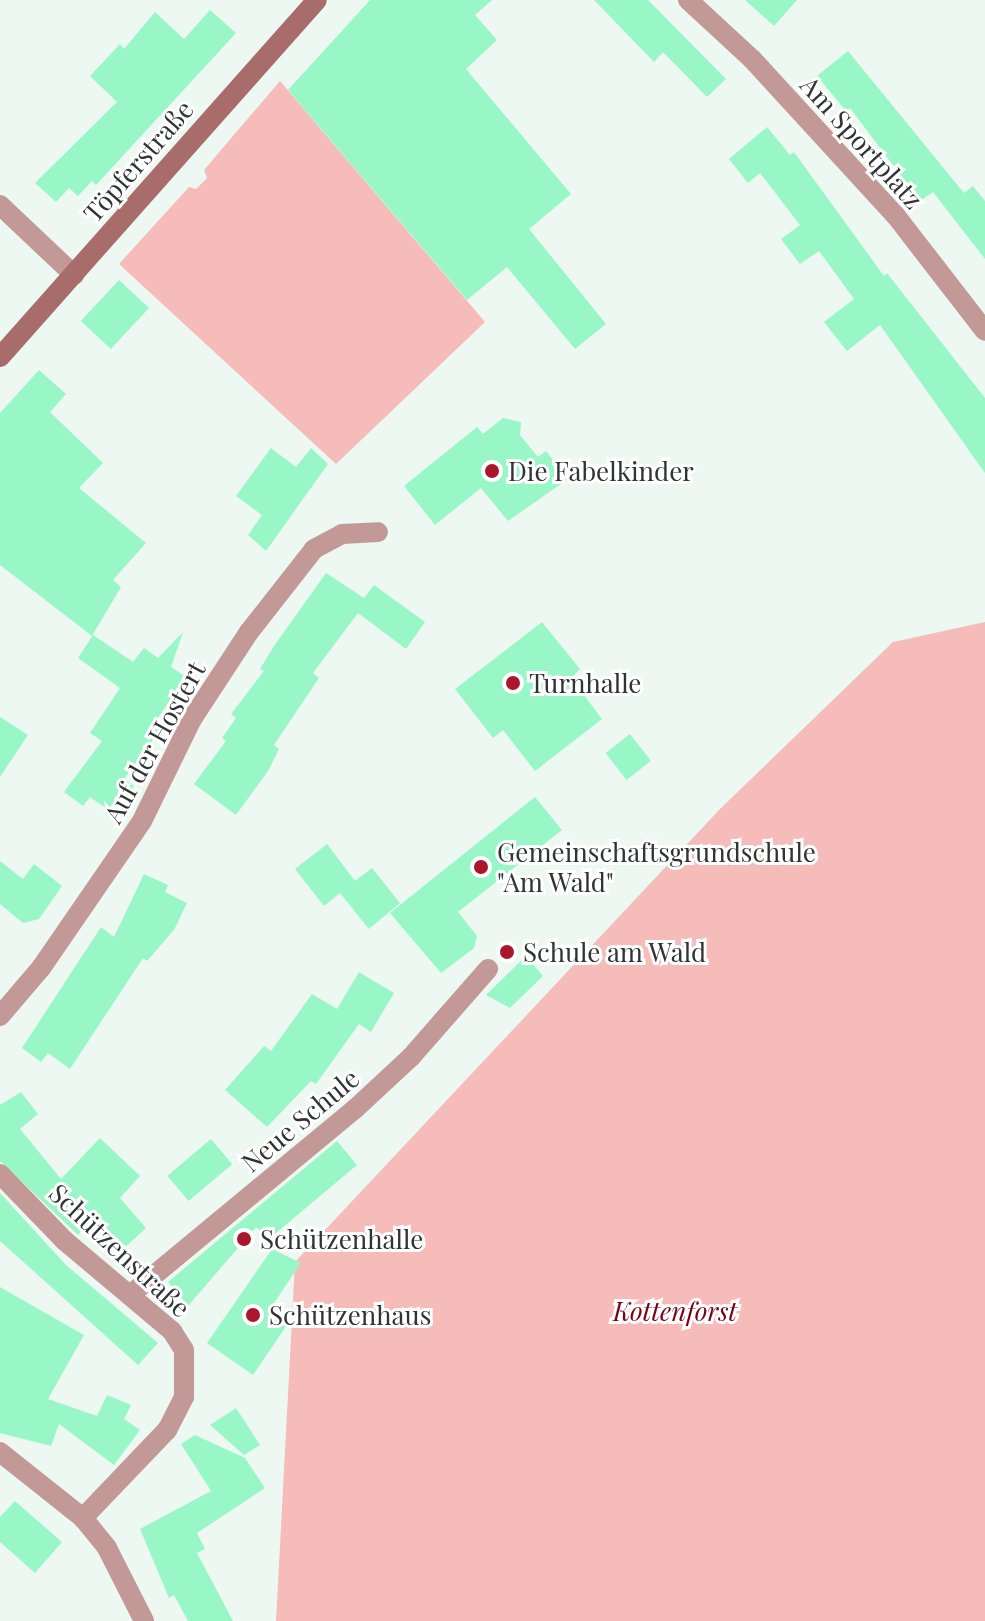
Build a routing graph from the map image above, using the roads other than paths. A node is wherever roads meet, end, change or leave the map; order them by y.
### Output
1 (317, 0) edge
2 (688, 0) edge
3 (0, 205) edge
4 (74, 275) junction
5 (985, 331) edge
6 (0, 357) edge
7 (378, 532) dead end
8 (488, 969) dead end
9 (0, 1016) edge
10 (0, 1174) edge
11 (130, 1295) junction
12 (0, 1452) edge
13 (83, 1518) junction
14 (144, 1621) edge

1 - 4 main road, Töpferstraße
2 - 5 street, Am Sportplatz
3 - 4 street
4 - 6 main road, Töpferstraße
7 - 9 street, Auf der Hostert
8 - 11 street, Neue Schule
10 - 11 street, Schützenstraße
11 - 13 street, Schützenstraße
12 - 13 street
13 - 14 street

